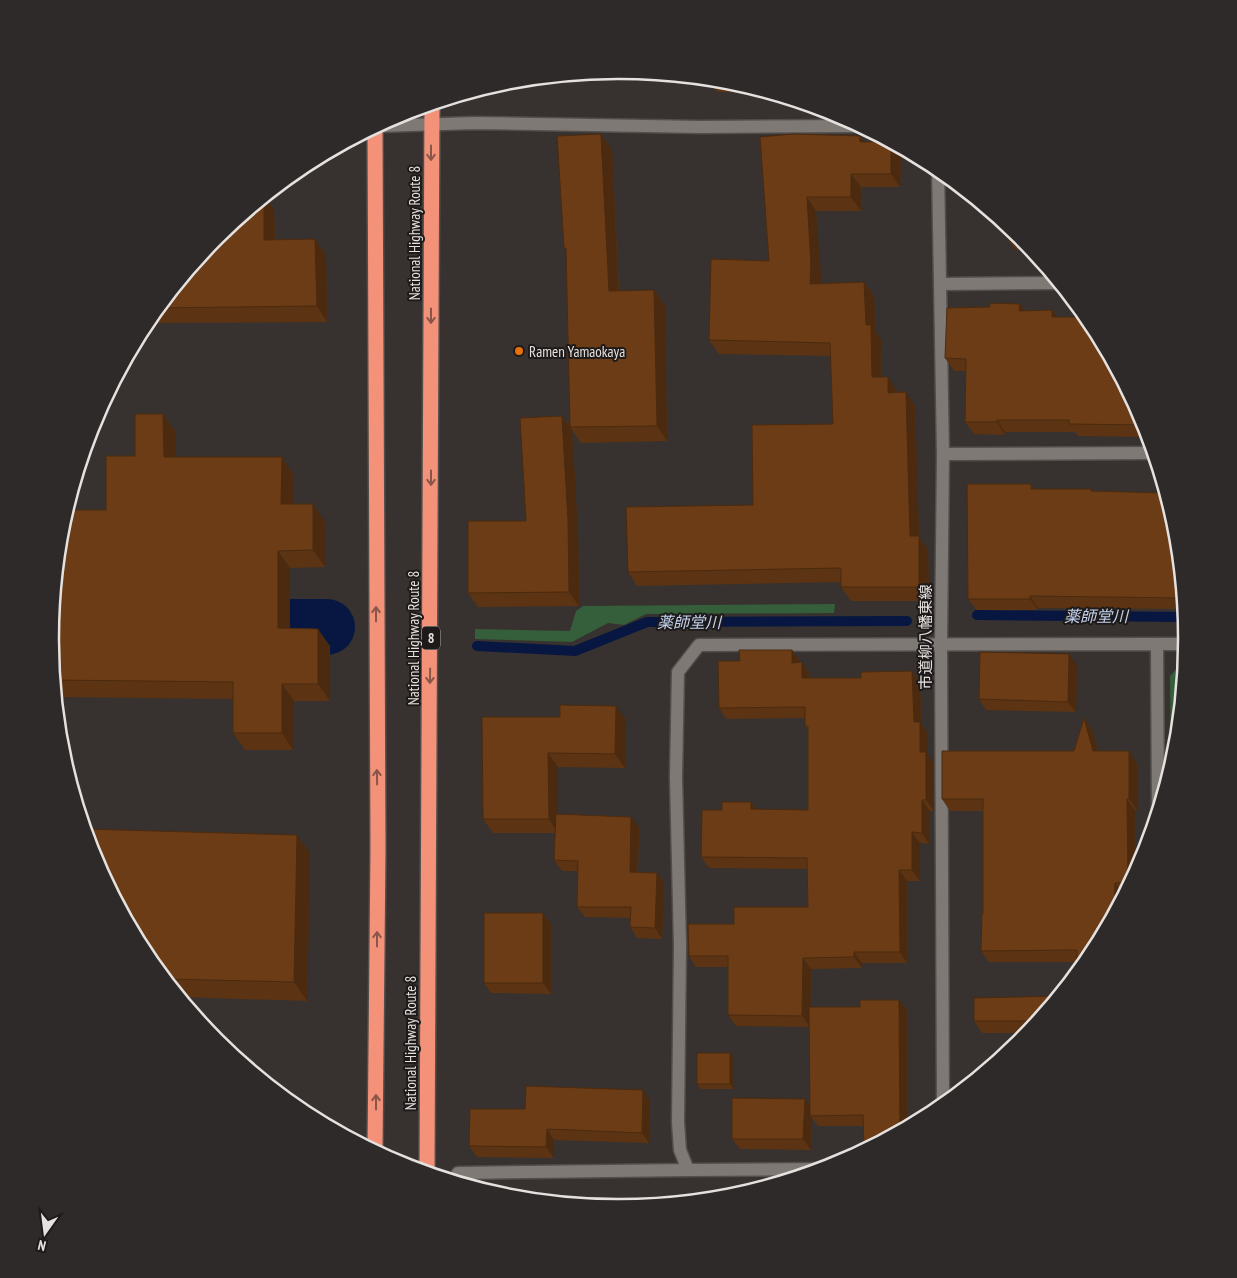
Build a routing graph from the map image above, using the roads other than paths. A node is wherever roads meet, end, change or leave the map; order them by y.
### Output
1 (432, 112) edge
2 (432, 124) junction
3 (397, 125) edge
4 (842, 126) edge
5 (374, 136) edge
6 (938, 180) edge
7 (1050, 283) edge
8 (940, 284) junction
9 (1147, 453) edge
10 (943, 454) junction
11 (1157, 644) junction
12 (1178, 644) edge
13 (941, 645) junction
14 (1158, 788) edge
15 (943, 1094) edge
16 (375, 1143) edge
17 (427, 1165) edge
18 (797, 1169) edge
19 (688, 1170) junction
20 (458, 1173) dead end

1 - 2 highway, National Highway Route 8 / 8
2 - 3 street
2 - 4 street
2 -> 17 highway, National Highway Route 8 / 8
16 -> 5 highway
6 - 8 street, 市道柳八幡東線
7 - 8 street
8 - 10 street, 市道柳八幡東線
9 - 10 street
10 - 13 street, 市道柳八幡東線
11 - 12 street
11 - 13 street
11 - 14 street
13 - 15 street, 市道柳八幡東線
13 - 19 street
18 - 19 street
19 - 20 street

